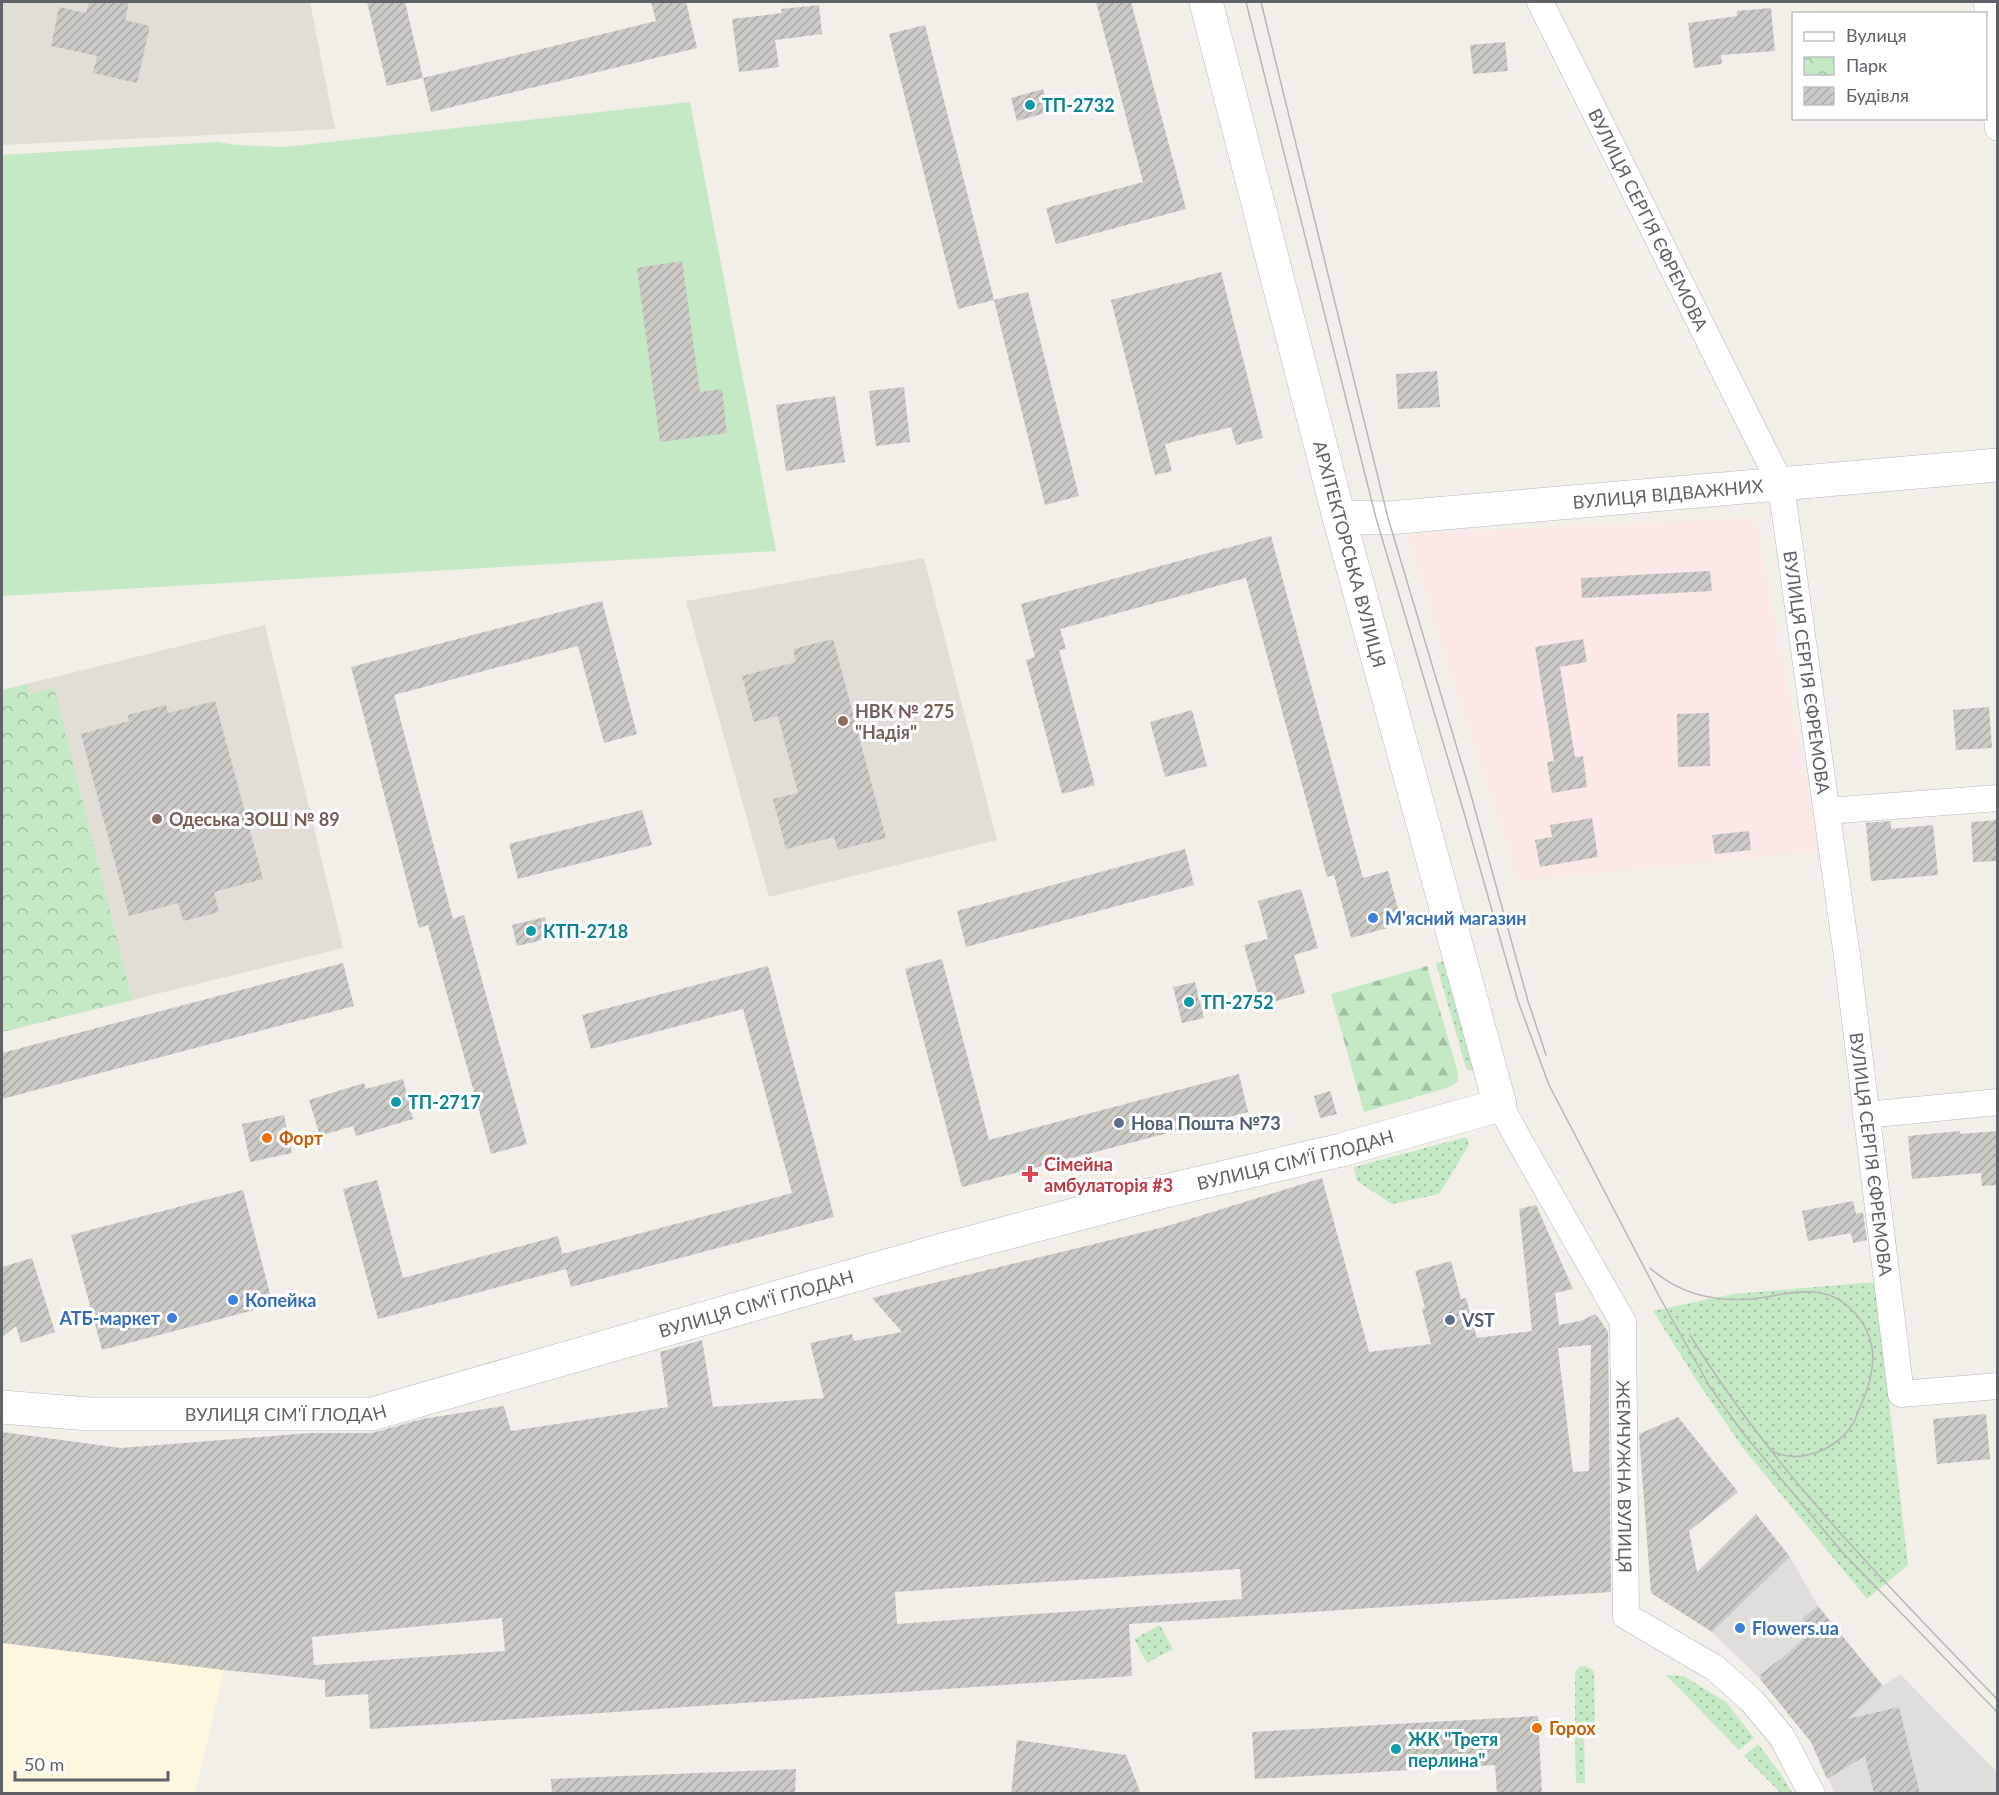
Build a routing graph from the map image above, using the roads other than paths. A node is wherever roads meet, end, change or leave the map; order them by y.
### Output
1 (1206, 2) edge
2 (1540, 2) edge
3 (1987, 2) edge
4 (1998, 128) edge
5 (1998, 465) edge
6 (1781, 485) junction
7 (1339, 517) junction
8 (1998, 798) edge
9 (1827, 811) junction
10 (1998, 1102) edge
11 (1500, 1105) junction
12 (1866, 1115) junction
13 (1998, 1386) edge
14 (2, 1407) edge
15 (1812, 1794) edge

1 - 7 street, АРХІТЕКТОРСЬКА ВУЛИЦЯ
2 - 6 street, ВУЛИЦЯ СЕРГІЯ ЄФРЕМОВА
3 - 4 street
5 - 6 street, ВУЛИЦЯ ВІДВАЖНИХ
6 - 7 street, ВУЛИЦЯ ВІДВАЖНИХ
6 - 9 street, ВУЛИЦЯ СЕРГІЯ ЄФРЕМОВА
7 - 11 street, АРХІТЕКТОРСЬКА ВУЛИЦЯ
8 - 9 street
9 - 12 street, ВУЛИЦЯ СЕРГІЯ ЄФРЕМОВА
10 - 12 street
11 - 14 street, ВУЛИЦЯ СІМ'Ї ГЛОДАН
11 - 15 street, ЖЕМЧУЖНА ВУЛИЦЯ
12 - 13 street, ВУЛИЦЯ СЕРГІЯ ЄФРЕМОВА

